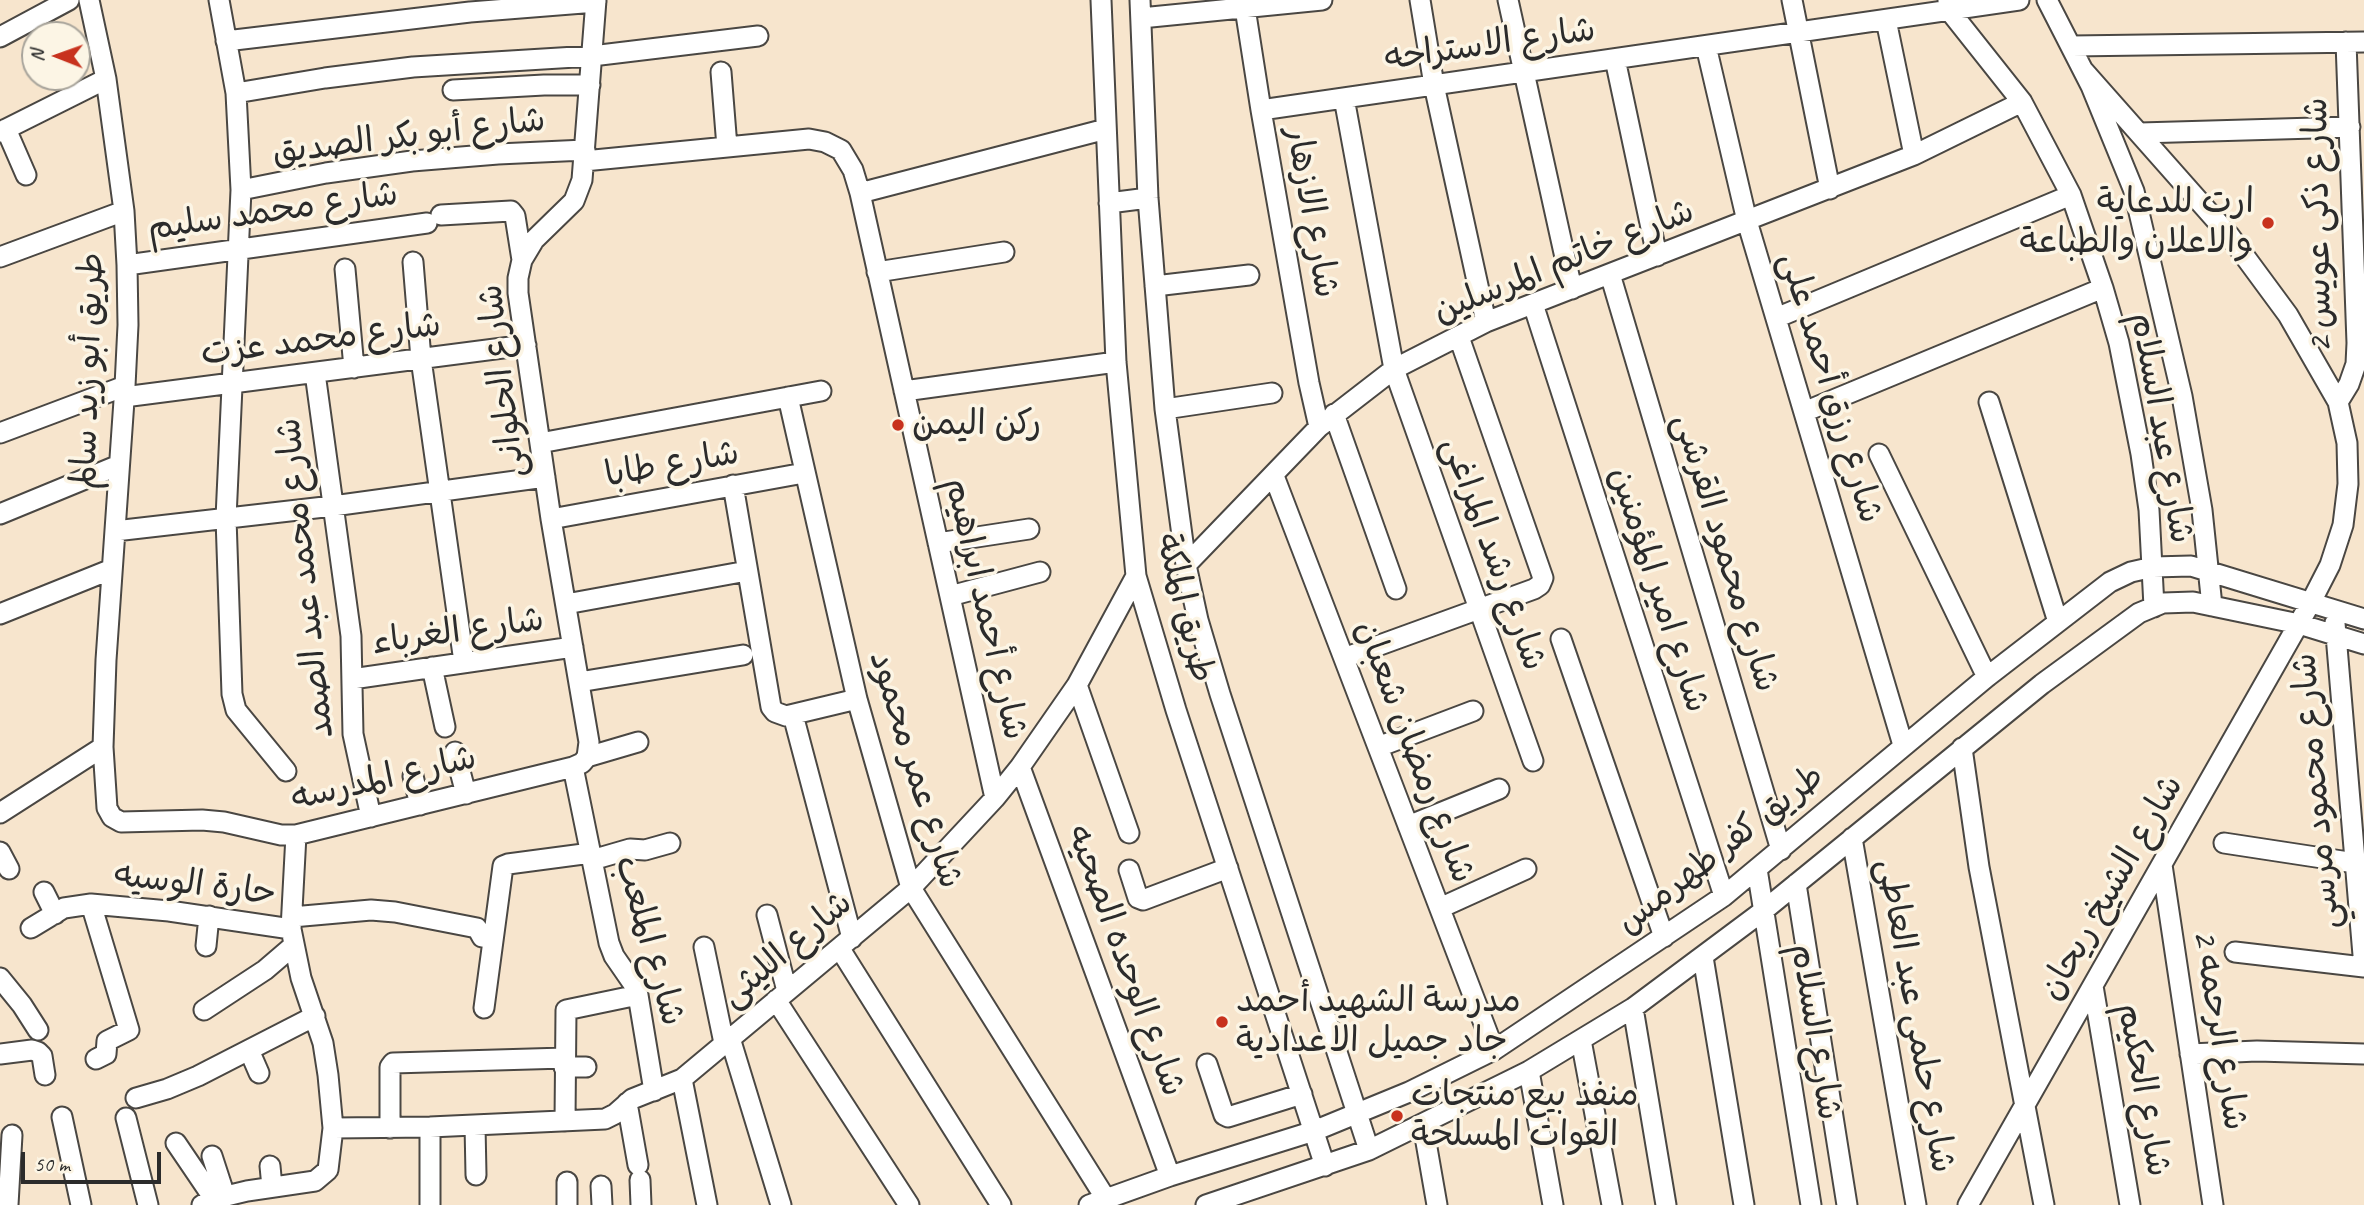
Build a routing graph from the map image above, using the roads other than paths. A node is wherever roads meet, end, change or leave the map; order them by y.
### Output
1 (69, 0) edge
2 (89, 0) edge
3 (219, 0) edge
4 (1101, 0) edge
5 (1322, 0) edge
6 (1420, 0) edge
7 (1508, 0) edge
8 (1792, 0) edge
9 (2019, 0) edge
10 (2047, 0) edge
11 (596, 1) edge
12 (1948, 5) edge
13 (1245, 8) junction
14 (1140, 9) edge
15 (1886, 20) junction
16 (1799, 32) junction
17 (758, 36) dead end
18 (0, 37) edge
19 (226, 41) junction
20 (2355, 42) edge
21 (1706, 46) junction
22 (2072, 46) junction
23 (592, 56) junction
24 (1615, 59) junction
25 (2083, 70) junction
26 (721, 72) dead end
27 (1524, 72) junction
28 (106, 79) junction
29 (590, 85) junction
30 (1434, 85) junction
31 (453, 90) dead end
32 (236, 93) junction
33 (1344, 98) junction
34 (2022, 102) junction
35 (1261, 110) junction
36 (2350, 127) junction
37 (3, 130) edge
38 (1106, 130) junction
39 (2140, 133) junction
40 (727, 147) junction
41 (841, 150) joint
42 (1914, 155) junction
43 (584, 156) junction
44 (26, 174) dead end
45 (1830, 188) junction
46 (241, 190) junction
47 (860, 193) junction
48 (2071, 195) junction
49 (1148, 198) junction
50 (1109, 204) junction
51 (124, 211) junction
52 (1747, 220) junction
53 (239, 249) junction
54 (1004, 252) dead end
55 (1657, 256) junction
56 (0, 257) edge
57 (522, 260) junction
58 (413, 262) dead end
59 (127, 265) junction
60 (345, 269) dead end
61 (877, 272) junction
62 (1610, 274) junction
63 (1249, 275) dead end
64 (1155, 286) junction
65 (2104, 288) junction
66 (1572, 289) junction
67 (1533, 304) junction
68 (1776, 318) junction
69 (1486, 322) junction
70 (1459, 337) junction
71 (526, 345) junction
72 (421, 359) junction
73 (1116, 362) junction
74 (354, 368) junction
75 (1394, 369) junction
76 (315, 373) junction
77 (233, 383) junction
78 (125, 391) junction
79 (821, 391) dead end
80 (904, 391) junction
81 (1272, 393) dead end
82 (2364, 396) edge
83 (788, 397) junction
84 (2340, 399) junction
85 (1989, 402) dead end
86 (1165, 409) junction
87 (1804, 412) junction
88 (1327, 421) junction
89 (0, 433) edge
90 (540, 443) junction
91 (1879, 454) dead end
92 (119, 465) junction
93 (804, 473) junction
94 (1274, 476) junction
95 (545, 477) junction
96 (733, 485) junction
97 (439, 491) junction
98 (334, 506) junction
99 (0, 514) edge
100 (226, 518) junction
101 (551, 519) junction
102 (1028, 529) dead end
103 (115, 531) junction
104 (938, 543) junction
105 (1186, 565) junction
106 (2153, 567) junction
107 (112, 569) junction
108 (2209, 570) junction
109 (747, 571) junction
110 (1040, 572) dead end
111 (1136, 576) junction
112 (1396, 589) dead end
113 (950, 596) junction
114 (2311, 602) junction
115 (566, 604) junction
116 (2212, 606) junction
117 (2154, 607) junction
118 (1479, 609) junction
119 (2333, 609) junction
120 (0, 614) edge
121 (2364, 619) edge
122 (2058, 622) junction
123 (2299, 624) junction
124 (2336, 635) junction
125 (1561, 639) dead end
126 (2364, 644) edge
127 (573, 647) junction
128 (743, 655) dead end
129 (1344, 658) junction
130 (464, 662) junction
131 (432, 667) junction
132 (1987, 677) junction
133 (352, 679) junction
134 (579, 682) junction
135 (1077, 685) junction
136 (857, 699) junction
137 (1473, 711) dead end
138 (793, 715) junction
139 (445, 727) dead end
140 (638, 743) dead end
141 (1903, 745) junction
142 (103, 747) junction
143 (1378, 747) junction
144 (1962, 748) junction
145 (455, 752) dead end
146 (1533, 761) dead end
147 (580, 762) junction
148 (1020, 767) junction
149 (286, 771) dead end
150 (413, 776) dead end
151 (1499, 789) dead end
152 (466, 794) junction
153 (995, 798) junction
154 (420, 805) junction
155 (0, 813) edge
156 (371, 817) junction
157 (1408, 826) junction
158 (1129, 833) dead end
159 (296, 835) junction
160 (1852, 838) junction
161 (670, 842) dead end
162 (2224, 843) dead end
163 (1781, 850) junction
164 (591, 857) junction
165 (2355, 863) junction
166 (2162, 865) junction
167 (1228, 868) junction
168 (1526, 869) dead end
169 (1757, 869) junction
170 (1129, 870) dead end
171 (1796, 884) junction
172 (911, 888) junction
173 (44, 892) dead end
174 (1724, 896) junction
175 (91, 904) junction
176 (1440, 908) junction
177 (1763, 911) junction
178 (55, 914) junction
179 (767, 915) dead end
180 (209, 916) junction
181 (31, 928) dead end
182 (292, 931) junction
183 (1664, 937) junction
184 (493, 939) junction
185 (846, 944) junction
186 (206, 946) dead end
187 (705, 947) dead end
188 (2235, 952) dead end
189 (1703, 957) junction
190 (2364, 967) edge
191 (0, 978) edge
192 (2093, 986) junction
193 (638, 995) junction
194 (782, 995) junction
195 (484, 1008) dead end
196 (1633, 1008) junction
197 (204, 1010) dead end
198 (315, 1017) junction
199 (38, 1030) dead end
200 (1581, 1040) junction
201 (727, 1041) junction
202 (249, 1050) junction
203 (1494, 1050) junction
204 (0, 1054) edge
205 (2190, 1054) junction
206 (2364, 1054) edge
207 (96, 1059) dead end
208 (565, 1062) junction
209 (1207, 1064) dead end
210 (586, 1066) dead end
211 (1530, 1071) junction
212 (259, 1073) dead end
213 (45, 1075) dead end
214 (682, 1079) junction
215 (654, 1091) junction
216 (1302, 1094) junction
217 (136, 1098) dead end
218 (627, 1103) junction
219 (2026, 1104) junction
220 (1357, 1114) junction
221 (62, 1117) dead end
222 (126, 1118) dead end
223 (565, 1121) junction
224 (475, 1125) junction
225 (1423, 1125) junction
226 (430, 1127) junction
227 (333, 1128) junction
228 (390, 1128) junction
229 (1314, 1131) junction
230 (12, 1135) dead end
231 (176, 1143) dead end
232 (1369, 1150) junction
233 (212, 1156) dead end
234 (270, 1166) dead end
235 (1325, 1166) junction
236 (476, 1175) dead end
237 (1170, 1176) junction
238 (567, 1182) dead end
239 (272, 1187) junction
240 (214, 1200) edge
241 (1098, 1202) edge
242 (8, 1205) edge
243 (81, 1205) edge
244 (148, 1205) edge
245 (430, 1205) edge
246 (567, 1205) edge
247 (642, 1205) edge
248 (707, 1205) edge
249 (781, 1205) edge
250 (909, 1205) edge
251 (1001, 1205) edge
252 (1206, 1205) edge
253 (1437, 1205) edge
254 (1553, 1205) edge
255 (1612, 1205) edge
256 (1665, 1205) edge
257 (1744, 1205) edge
258 (1811, 1205) edge
259 (1847, 1205) edge
260 (1916, 1205) edge
261 (1968, 1205) edge
262 (2044, 1205) edge
263 (2130, 1205) edge
264 (2213, 1205) edge

1 - 18 street
2 - 28 street, طريق أبو زيد سالم
3 - 19 street
4 - 38 street, طريق الملكة
5 - 13 street
6 - 30 street
7 - 27 street
8 - 16 street
9 - 12 street, شارع الاستراحه
10 - 22 street
11 - 19 street
11 - 23 street, شارع الحلوانى
12 - 15 street, شارع الاستراحه
12 - 34 street, شارع عبد السلام
13 - 14 street
13 - 35 street, شارع الازهار
14 - 49 street, طريق الملكة
15 - 16 street, شارع الاستراحه
15 - 42 street
16 - 21 street, شارع الاستراحه
16 - 45 street
17 - 23 street
19 - 32 street
20 - 22 street
20 - 36 street, شارع ذكى عويس 2
21 - 24 street, شارع الاستراحه
21 - 52 street, شارع رزق أحمد على
22 - 25 street
23 - 29 street, شارع الحلوانى
23 - 32 street
24 - 27 street, شارع الاستراحه
24 - 55 street
25 - 39 street, شارع الشيخ ريحان
25 - 108 street
26 - 40 street
27 - 30 street, شارع الاستراحه
27 - 66 street
28 - 37 street
28 - 51 street, طريق أبو زيد سالم
29 - 31 street
29 - 43 street, شارع الحلوانى
30 - 33 street, شارع الاستراحه
30 - 69 street
32 - 46 street
33 - 35 street, شارع الاستراحه
33 - 75 street, شارع رشد المراغى
34 - 42 street, شارع خاتم المرسلين
34 - 48 street, شارع عبد السلام
35 - 88 street, شارع الازهار
36 - 39 street
36 - 84 street, شارع ذكى عويس 2
37 - 44 street
38 - 47 street
38 - 50 street, طريق الملكة
39 - 84 street, شارع الشيخ ريحان
40 - 41 street, شارع أبو بكر الصديق
40 - 43 street, شارع أبو بكر الصديق
41 - 47 street, شارع أحمد ابراهيم
42 - 45 street, شارع خاتم المرسلين
43 - 46 street, شارع أبو بكر الصديق
43 - 57 street, شارع الحلوانى
45 - 52 street, شارع خاتم المرسلين
46 - 53 street
47 - 61 street, شارع أحمد ابراهيم
48 - 65 street, شارع عبد السلام
48 - 68 street
49 - 50 street
49 - 64 street, طريق الملكة
50 - 73 street, طريق الملكة
51 - 56 street
51 - 59 street, طريق أبو زيد سالم
52 - 55 street, شارع خاتم المرسلين
52 - 68 street, شارع رزق أحمد على
53 - 57 street, شارع محمد سليم
53 - 59 street, شارع محمد سليم
53 - 77 street
54 - 61 street
55 - 62 street, شارع خاتم المرسلين
57 - 71 street, شارع الحلوانى
58 - 72 street
59 - 78 street, طريق أبو زيد سالم
60 - 74 street
61 - 80 street, شارع أحمد ابراهيم
62 - 66 street, شارع خاتم المرسلين
62 - 163 street, شارع محمود القرشى
63 - 64 street
64 - 86 street, طريق الملكة
65 - 87 street
65 - 106 street, شارع عبد السلام
66 - 67 street, شارع خاتم المرسلين
67 - 69 street, شارع خاتم المرسلين
67 - 174 street, شارع امير المؤمنين
68 - 87 street, شارع رزق أحمد على
69 - 70 street, شارع خاتم المرسلين
70 - 75 street, شارع خاتم المرسلين
70 - 118 street
71 - 72 street, شارع محمد عزت
71 - 90 street, شارع الحلوانى
72 - 74 street, شارع محمد عزت
72 - 97 street
73 - 80 street
73 - 111 street, طريق الملكة
74 - 76 street, شارع محمد عزت
75 - 88 street, شارع خاتم المرسلين
75 - 118 street, شارع رشد المراغى
76 - 77 street, شارع محمد عزت
76 - 98 street, شارع محمد عبد الصمد
77 - 78 street, شارع محمد عزت
77 - 100 street
78 - 89 street, شارع محمد عزت
78 - 92 street, طريق أبو زيد سالم
79 - 83 street
80 - 104 street, شارع أحمد ابراهيم
81 - 86 street
82 - 84 street
83 - 90 street
83 - 93 street, شارع عمر محمود
84 - 114 street, شارع الشيخ ريحان
85 - 122 street
86 - 105 street, طريق الملكة
87 - 141 street, شارع رزق أحمد على
88 - 94 street, شارع خاتم المرسلين
88 - 112 street, شارع الازهار
90 - 95 street, شارع الحلوانى
91 - 132 street
92 - 99 street
92 - 103 street, طريق أبو زيد سالم
93 - 96 street, شارع طابا
93 - 136 street, شارع عمر محمود
94 - 105 street, شارع خاتم المرسلين
94 - 129 street, شارع رمضان شعبان
95 - 97 street
95 - 101 street, شارع الحلوانى
96 - 101 street, شارع طابا
96 - 109 street
97 - 98 street
97 - 130 street
98 - 100 street
98 - 133 street, شارع محمد عبد الصمد
100 - 103 street
100 - 149 street
101 - 115 street, شارع الحلوانى
102 - 104 street
103 - 107 street, طريق أبو زيد سالم
104 - 113 street, شارع أحمد ابراهيم
105 - 220 street, طريق الملكة
106 - 108 street, طريق كفر طهرمس
106 - 117 street, شارع عبد السلام
106 - 122 street, طريق كفر طهرمس
107 - 120 street
107 - 142 street, طريق أبو زيد سالم
108 - 114 street, طريق كفر طهرمس
108 - 116 street
109 - 115 street
109 - 138 street
110 - 113 street
111 - 135 street, شارع الليثى
111 - 167 street, طريق الملكة
113 - 153 street, شارع أحمد ابراهيم
114 - 119 street, طريق كفر طهرمس
114 - 123 street, شارع الشيخ ريحان
115 - 127 street, شارع الحلوانى
116 - 117 street, طريق كفر طهرمس
116 - 123 street, طريق كفر طهرمس
117 - 144 street, طريق كفر طهرمس
118 - 129 street
118 - 146 street, شارع رشد المراغى
119 - 121 street, طريق كفر طهرمس
119 - 124 street, شارع محمود مرسي
122 - 132 street, طريق كفر طهرمس
123 - 124 street, طريق كفر طهرمس
123 - 166 street, شارع الشيخ ريحان
124 - 126 street, طريق كفر طهرمس
124 - 165 street, شارع محمود مرسي
125 - 183 street
127 - 130 street, شارع الغرباء
127 - 134 street, شارع الحلوانى
128 - 134 street
129 - 143 street, شارع رمضان شعبان
130 - 131 street, شارع الغرباء
131 - 133 street, شارع الغرباء
131 - 139 street
132 - 141 street, طريق كفر طهرمس
133 - 156 street, شارع محمد عبد الصمد
134 - 147 street, شارع الحلوانى
135 - 148 street, شارع الليثى
135 - 158 street
136 - 138 street
136 - 172 street, شارع عمر محمود
137 - 143 street
138 - 185 street
140 - 147 street, شارع المدرسه
141 - 163 street, طريق كفر طهرمس
142 - 155 street
142 - 159 street, شارع المدرسه
143 - 157 street, شارع رمضان شعبان
144 - 160 street, طريق كفر طهرمس
144 - 219 street
145 - 152 street
147 - 152 street, شارع المدرسه
147 - 164 street, شارع الملعب
148 - 153 street, شارع الليثى
148 - 237 street, شارع الوحده الصحيه
150 - 154 street
151 - 157 street
152 - 154 street, شارع المدرسه
153 - 172 street, شارع الليثى
154 - 156 street, شارع المدرسه
156 - 159 street, شارع المدرسه
157 - 176 street, شارع رمضان شعبان
159 - 182 street
160 - 171 street, طريق كفر طهرمس
160 - 260 street, شارع حلمى عبد العاطى
161 - 164 street
162 - 165 street
163 - 169 street, طريق كفر طهرمس
164 - 184 street
164 - 193 street, شارع الملعب
165 - 190 street, شارع محمود مرسي
166 - 192 street, شارع الشيخ ريحان
166 - 205 street, شارع الرحمه 2
167 - 170 street
167 - 216 street, طريق الملكة
168 - 176 street
169 - 174 street, طريق كفر طهرمس
169 - 177 street, شارع السلام
171 - 177 street, طريق كفر طهرمس
171 - 259 street
172 - 185 street, شارع الليثى
172 - 241 street, شارع عمر محمود
173 - 178 street
174 - 183 street, طريق كفر طهرمس
175 - 178 street, حارة الوسيه
175 - 180 street, حارة الوسيه
175 - 207 street, حارة الوسيه
176 - 203 street, شارع رمضان شعبان
177 - 189 street, طريق كفر طهرمس
177 - 258 street, شارع السلام
178 - 181 street, حارة الوسيه
179 - 194 street
180 - 182 street, حارة الوسيه
180 - 186 street
182 - 184 street, حارة الوسيه
182 - 197 street
182 - 198 street
183 - 203 street, طريق كفر طهرمس
184 - 195 street
185 - 194 street, شارع الليثى
185 - 251 street
187 - 201 street
188 - 190 street
189 - 196 street, طريق كفر طهرمس
189 - 257 street
191 - 199 street
192 - 219 street, شارع الشيخ ريحان
192 - 263 street, شارع الحكيم
193 - 208 street
193 - 215 street, شارع الملعب
194 - 201 street, شارع الليثى
194 - 250 street
196 - 200 street, طريق كفر طهرمس
196 - 256 street
198 - 202 street
198 - 227 street
200 - 211 street, طريق كفر طهرمس
200 - 255 street
201 - 214 street, شارع الليثى
201 - 249 street
202 - 212 street
202 - 217 street
203 - 220 street, طريق كفر طهرمس
204 - 213 street
205 - 206 street
205 - 264 street, شارع الرحمه 2
208 - 210 street
208 - 223 street
208 - 228 street
209 - 216 street
211 - 225 street, طريق كفر طهرمس
211 - 254 street
214 - 215 street, شارع الليثى
214 - 248 street
215 - 218 street, شارع الليثى
216 - 229 street, طريق الملكة
218 - 223 street, شارع الليثى
218 - 247 street
219 - 261 street, شارع الشيخ ريحان
219 - 262 street
220 - 229 street, طريق كفر طهرمس
220 - 232 street, طريق الملكة
221 - 243 street
222 - 244 street
223 - 224 street, شارع الليثى
224 - 226 street, شارع الليثى
224 - 236 street
225 - 232 street, طريق كفر طهرمس
225 - 253 street
226 - 228 street, شارع الليثى
226 - 245 street
227 - 228 street, شارع الليثى
227 - 239 street
229 - 235 street, طريق الملكة
229 - 237 street, طريق كفر طهرمس
230 - 242 street
231 - 240 street
232 - 235 street, طريق كفر طهرمس
233 - 240 street
234 - 239 street
235 - 252 street, طريق كفر طهرمس
237 - 241 street, طريق كفر طهرمس
238 - 246 street
239 - 240 street

